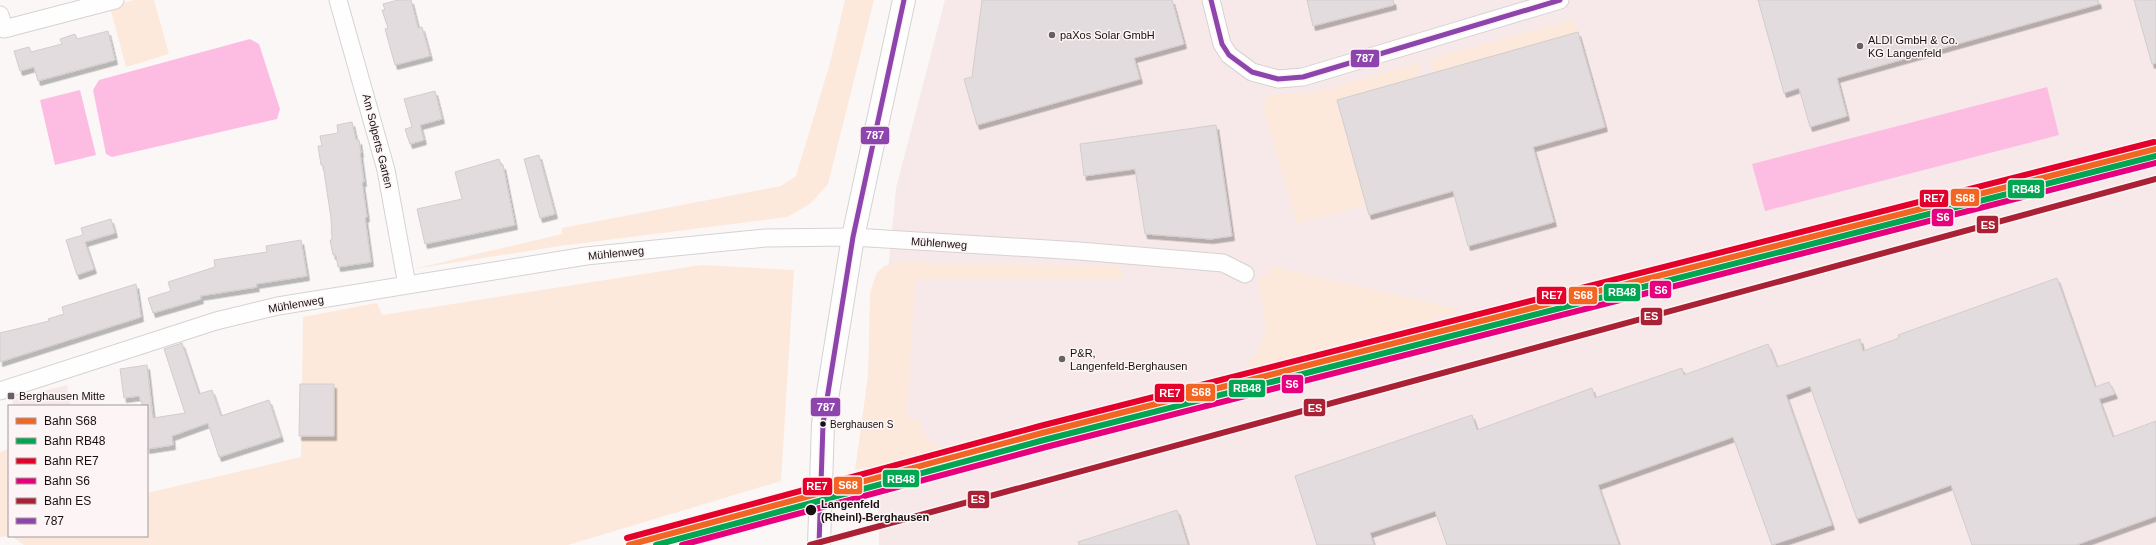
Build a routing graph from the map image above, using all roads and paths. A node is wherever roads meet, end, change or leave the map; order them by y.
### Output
1 (115, 0) edge
2 (338, 0) edge
3 (904, 0) edge
4 (1210, 0) edge
5 (1560, 0) edge
6 (0, 15) edge
7 (853, 238) junction
8 (1245, 274) dead end
9 (408, 285) junction
10 (0, 391) edge
11 (819, 545) edge

1 - 6 street
2 - 9 street, Am Solperts Garten
3 - 7 main road
4 - 5 street
7 - 8 street, Mühlenweg
7 - 9 street, Mühlenweg
7 - 11 main road
9 - 10 street, Mühlenweg

